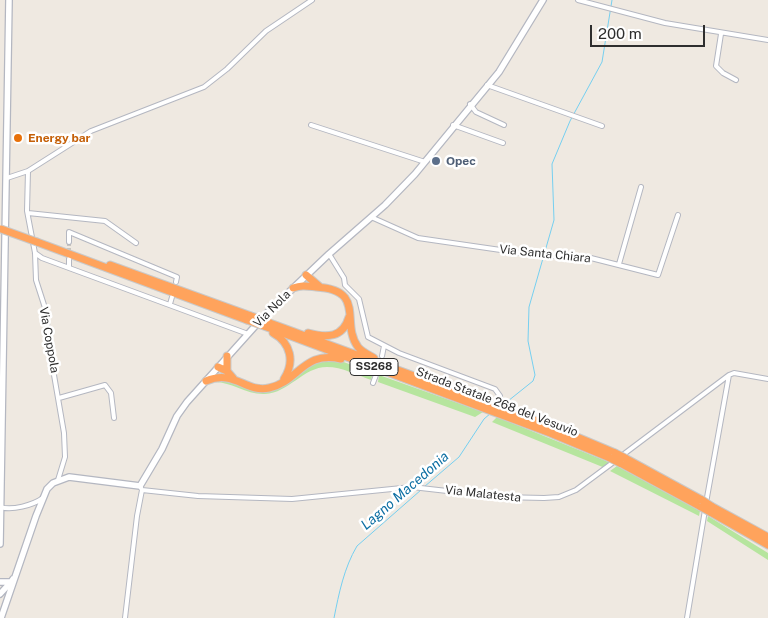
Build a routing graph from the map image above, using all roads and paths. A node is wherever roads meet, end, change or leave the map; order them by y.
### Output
1 (9, 0) edge
2 (312, 0) edge
3 (543, 0) edge
4 (578, 0) edge
5 (721, 34) junction
6 (768, 40) edge
7 (736, 80) dead end
8 (487, 85) junction
9 (470, 104) junction
10 (453, 125) junction
11 (504, 125) dead end
12 (311, 126) dead end
13 (602, 126) dead end
14 (503, 143) dead end
15 (425, 162) junction
16 (28, 171) junction
17 (7, 178) junction
18 (641, 187) dead end
19 (28, 214) junction
20 (678, 215) dead end
21 (371, 217) junction
22 (0, 228) edge
23 (69, 242) dead end
24 (136, 243) dead end
25 (35, 253) junction
26 (329, 254) junction
27 (68, 256) junction
28 (618, 264) junction
29 (69, 267) junction
30 (312, 270) joint
31 (307, 277) junction
32 (176, 282) dead end
33 (308, 286) junction
34 (320, 287) junction
35 (293, 288) junction
36 (172, 297) dead end
37 (170, 304) junction
38 (350, 311) junction
39 (248, 319) junction
40 (265, 324) junction
41 (248, 334) junction
42 (384, 346) junction
43 (227, 356) junction
44 (382, 356) dead end
45 (218, 368) junction
46 (379, 373) junction
47 (225, 374) junction
48 (729, 375) junction
49 (768, 380) edge
50 (206, 381) junction
51 (426, 381) junction
52 (281, 382) junction
53 (373, 383) dead end
54 (59, 398) junction
55 (499, 400) dead end
56 (486, 407) junction
57 (114, 418) dead end
58 (58, 480) junction
59 (141, 488) junction
60 (43, 498) junction
61 (0, 507) edge
62 (711, 509) junction
63 (735, 527) junction
64 (768, 537) edge
65 (0, 544) edge
66 (768, 545) edge
67 (768, 550) edge
68 (13, 580) junction
69 (0, 582) edge
70 (0, 594) edge
71 (10, 595) junction
72 (0, 598) edge
73 (0, 617) edge
74 (125, 618) edge
75 (687, 618) edge

1 - 17 street
2 - 16 street
3 - 8 street
4 - 5 street
5 - 6 street
5 - 7 street
8 - 9 street
8 - 13 street
9 - 10 street
9 - 11 street
10 - 14 street
10 - 15 street
12 - 15 street
15 - 21 street
16 - 17 street
16 - 19 street, Via Coppola
17 - 61 street
18 - 28 street
19 - 24 street
19 - 25 street, Via Coppola
20 - 28 street, Via Santa Chiara
21 - 26 street
21 - 28 street, Via Santa Chiara
22 - 27 highway, Strada Statale 268 del Vesuvio / SS268, bridge
23 - 32 street
25 - 29 street
25 - 54 street, Via Coppola
26 - 30 street
26 - 42 street
27 - 29 street
27 - 39 highway, Strada Statale 268 del Vesuvio / SS268
27 - 39 highway, Strada Statale 268 del Vesuvio / SS268
29 - 37 street
30 - 31 highway
31 - 33 highway
31 - 34 highway, SS268
31 - 35 street, Via Nola
33 - 34 highway, SS268
33 - 35 highway, SS268
34 - 38 highway, SS268
35 - 41 street, Via Nola
36 - 37 street
37 - 41 street
38 - 40 highway, SS268
38 - 51 highway, SS268
39 - 40 highway, Strada Statale 268 del Vesuvio / SS268, bridge
40 - 46 highway, Strada Statale 268 del Vesuvio / SS268
40 - 51 highway, Strada Statale 268 del Vesuvio / SS268
40 - 52 highway, SS268
41 - 43 street, Via Nola
42 - 44 street
42 - 55 street
43 - 45 street, Via Nola
43 - 47 highway
45 - 47 highway, SS268
45 - 50 street, Via Nola
46 - 52 highway, SS268
46 - 53 street
46 - 56 highway, Strada Statale 268 del Vesuvio / SS268
47 - 50 highway
47 - 52 highway, SS268
48 - 49 street
48 - 59 street, Via Malatesta
48 - 75 street
50 - 59 street, Via Nola
51 - 56 highway, Strada Statale 268 del Vesuvio / SS268
54 - 57 street
54 - 58 street, Via Coppola
56 - 62 highway, Strada Statale 268 del Vesuvio / SS268, bridge
58 - 59 street
58 - 60 street
59 - 74 street
60 - 61 street
60 - 68 street
61 - 65 street
62 - 63 highway, Strada Statale 268 del Vesuvio / SS268
62 - 64 highway, Strada Statale 268 del Vesuvio / SS268
63 - 66 highway, Strada Statale 268 del Vesuvio / SS268
63 - 67 highway
68 - 69 street
68 - 70 street
68 - 71 street
71 - 72 street
71 - 73 street

